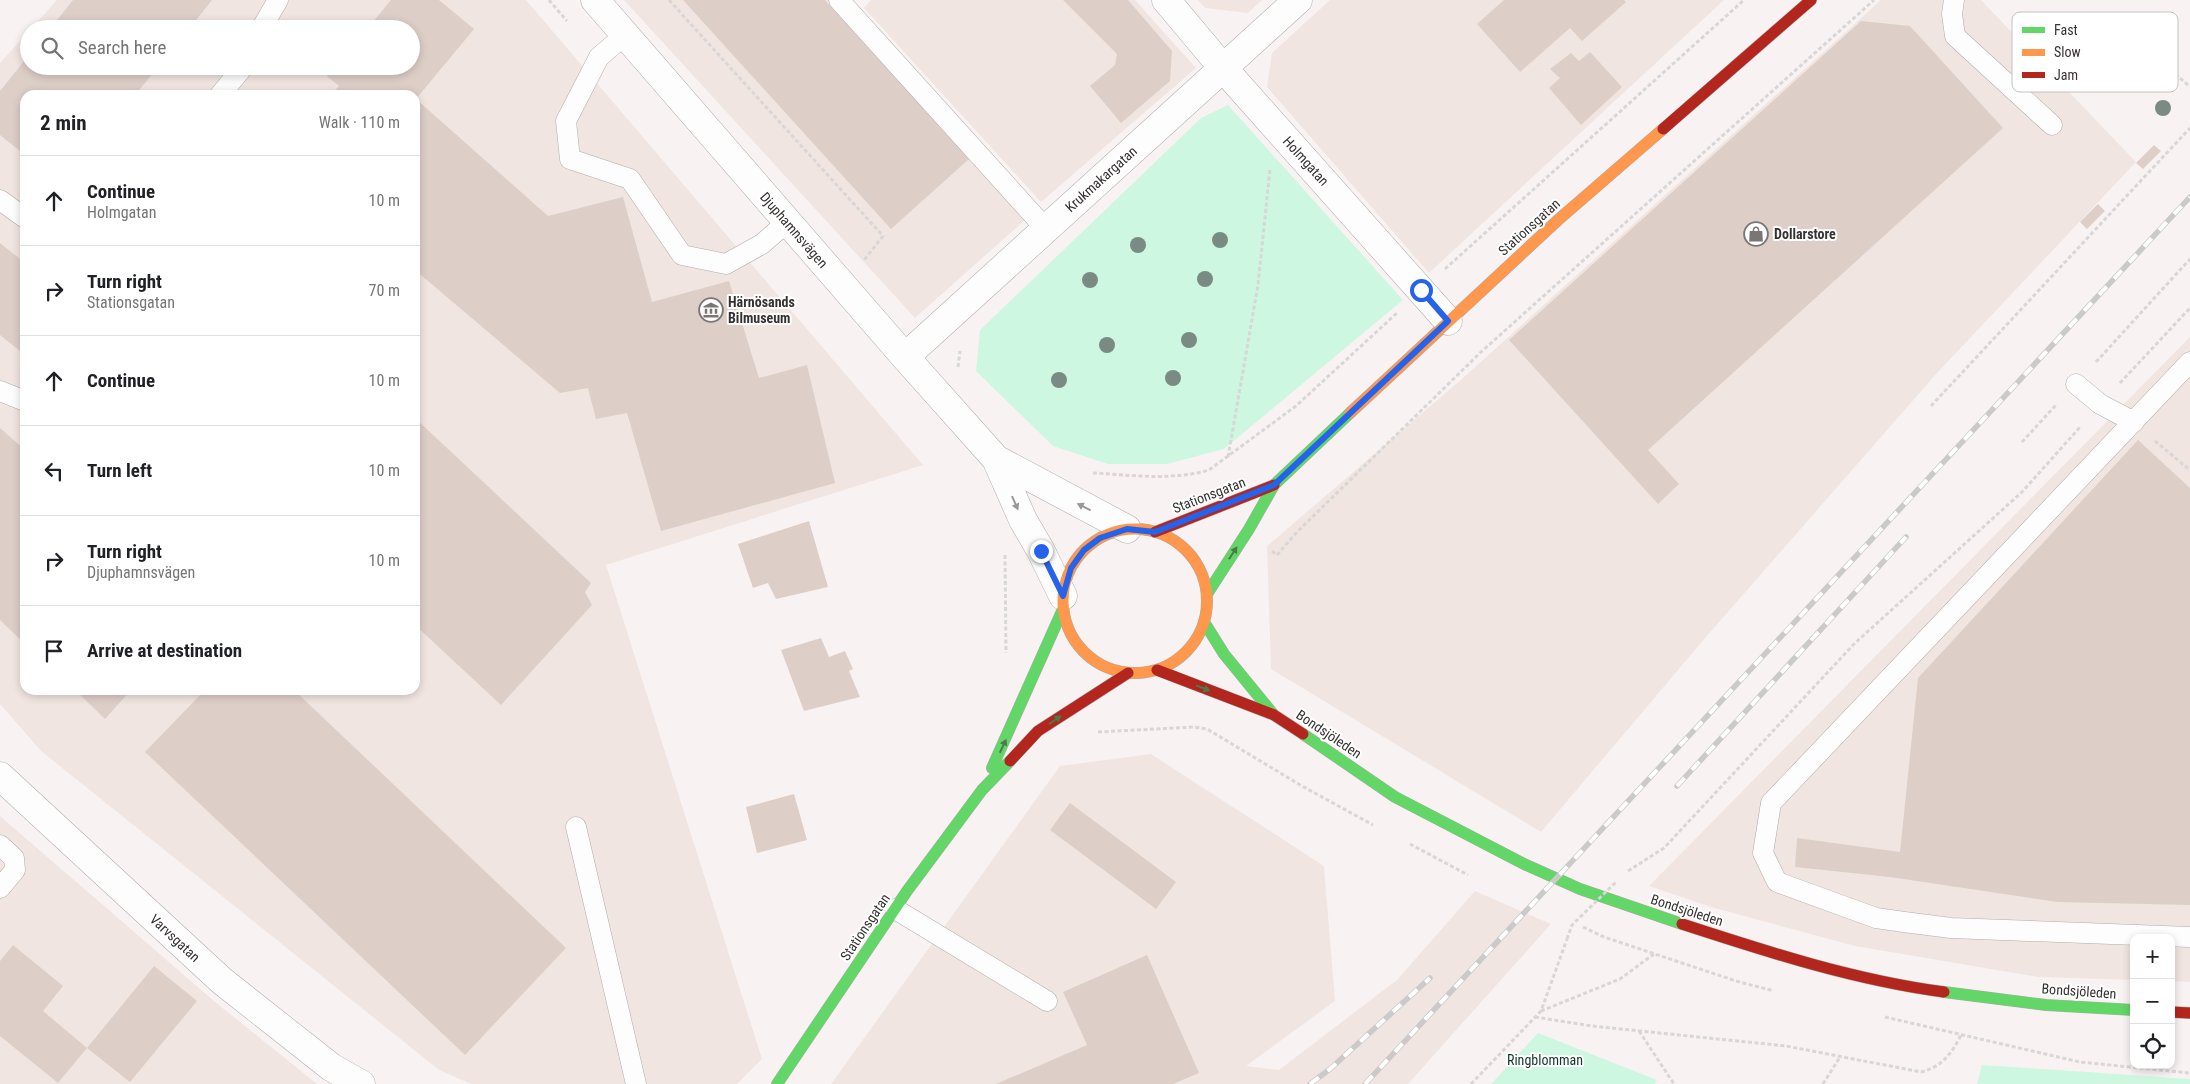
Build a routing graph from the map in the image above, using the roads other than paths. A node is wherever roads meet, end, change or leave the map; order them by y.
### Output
1 (278, 0) edge
2 (595, 0) edge
3 (1166, 0) edge
4 (1298, 0) edge
5 (1811, 0) edge
6 (1954, 0) edge
7 (845, 2) edge
8 (266, 20) edge
9 (625, 35) junction
10 (1223, 68) junction
11 (237, 75) edge
12 (2012, 88) edge
13 (224, 90) edge
14 (2016, 92) edge
15 (2052, 125) dead end
16 (0, 200) edge
17 (20, 214) edge
18 (787, 222) junction
19 (1046, 229) junction
20 (1448, 321) junction
21 (905, 357) junction
22 (2190, 362) edge
23 (2076, 384) road end
24 (0, 391) edge
25 (20, 400) edge
26 (2134, 422) junction
27 (996, 459) junction
28 (1274, 485) junction
29 (1127, 529) junction
30 (1155, 532) junction
31 (1207, 594) junction
32 (1063, 602) junction
33 (1204, 622) junction
34 (1157, 670) junction
35 (1128, 673) junction
36 (1274, 715) junction
37 (0, 776) edge
38 (982, 790) junction
39 (576, 827) dead end
40 (0, 845) edge
41 (0, 888) edge
42 (895, 909) junction
43 (2190, 937) edge
44 (1047, 1001) dead end
45 (2130, 1010) edge
46 (2175, 1012) edge
47 (2190, 1012) edge
48 (361, 1084) edge
49 (636, 1084) edge
50 (776, 1084) edge

1 - 8 lane
2 - 9 street, Djuphamnsvägen
3 - 10 street, Holmgatan
4 - 10 street, Krukmakargatan
5 - 20 main road, Stationsgatan
6 - 12 lane
7 - 19 lane
9 - 18 street, Djuphamnsvägen
9 - 18 lane
10 - 19 street, Krukmakargatan
10 - 20 street, Holmgatan
11 - 13 lane
14 - 15 lane
16 - 17 lane
18 - 21 street, Djuphamnsvägen
19 - 21 street, Krukmakargatan
20 - 28 main road, Stationsgatan
21 - 27 street, Djuphamnsvägen
22 - 26 lane
23 - 26 lane
24 - 25 lane
26 - 43 lane
29 -> 27 street, Djuphamnsvägen
27 -> 32 street, Djuphamnsvägen
28 - 30 main road, Stationsgatan
31 -> 28 main road, Stationsgatan
29 - 30 main road
29 - 32 main road
30 - 31 main road
31 - 33 main road
32 - 35 main road
38 -> 32 main road, Stationsgatan
33 - 34 main road
33 - 36 main road, Bondsjöleden
34 - 35 main road
34 -> 36 main road, Bondsjöleden
38 -> 35 main road, Stationsgatan
36 - 45 main road, Bondsjöleden
37 - 48 street, Varvsgatan
38 - 42 main road, Stationsgatan
39 - 49 lane
40 - 41 lane
42 - 44 lane
42 - 50 main road, Stationsgatan
46 - 47 main road

